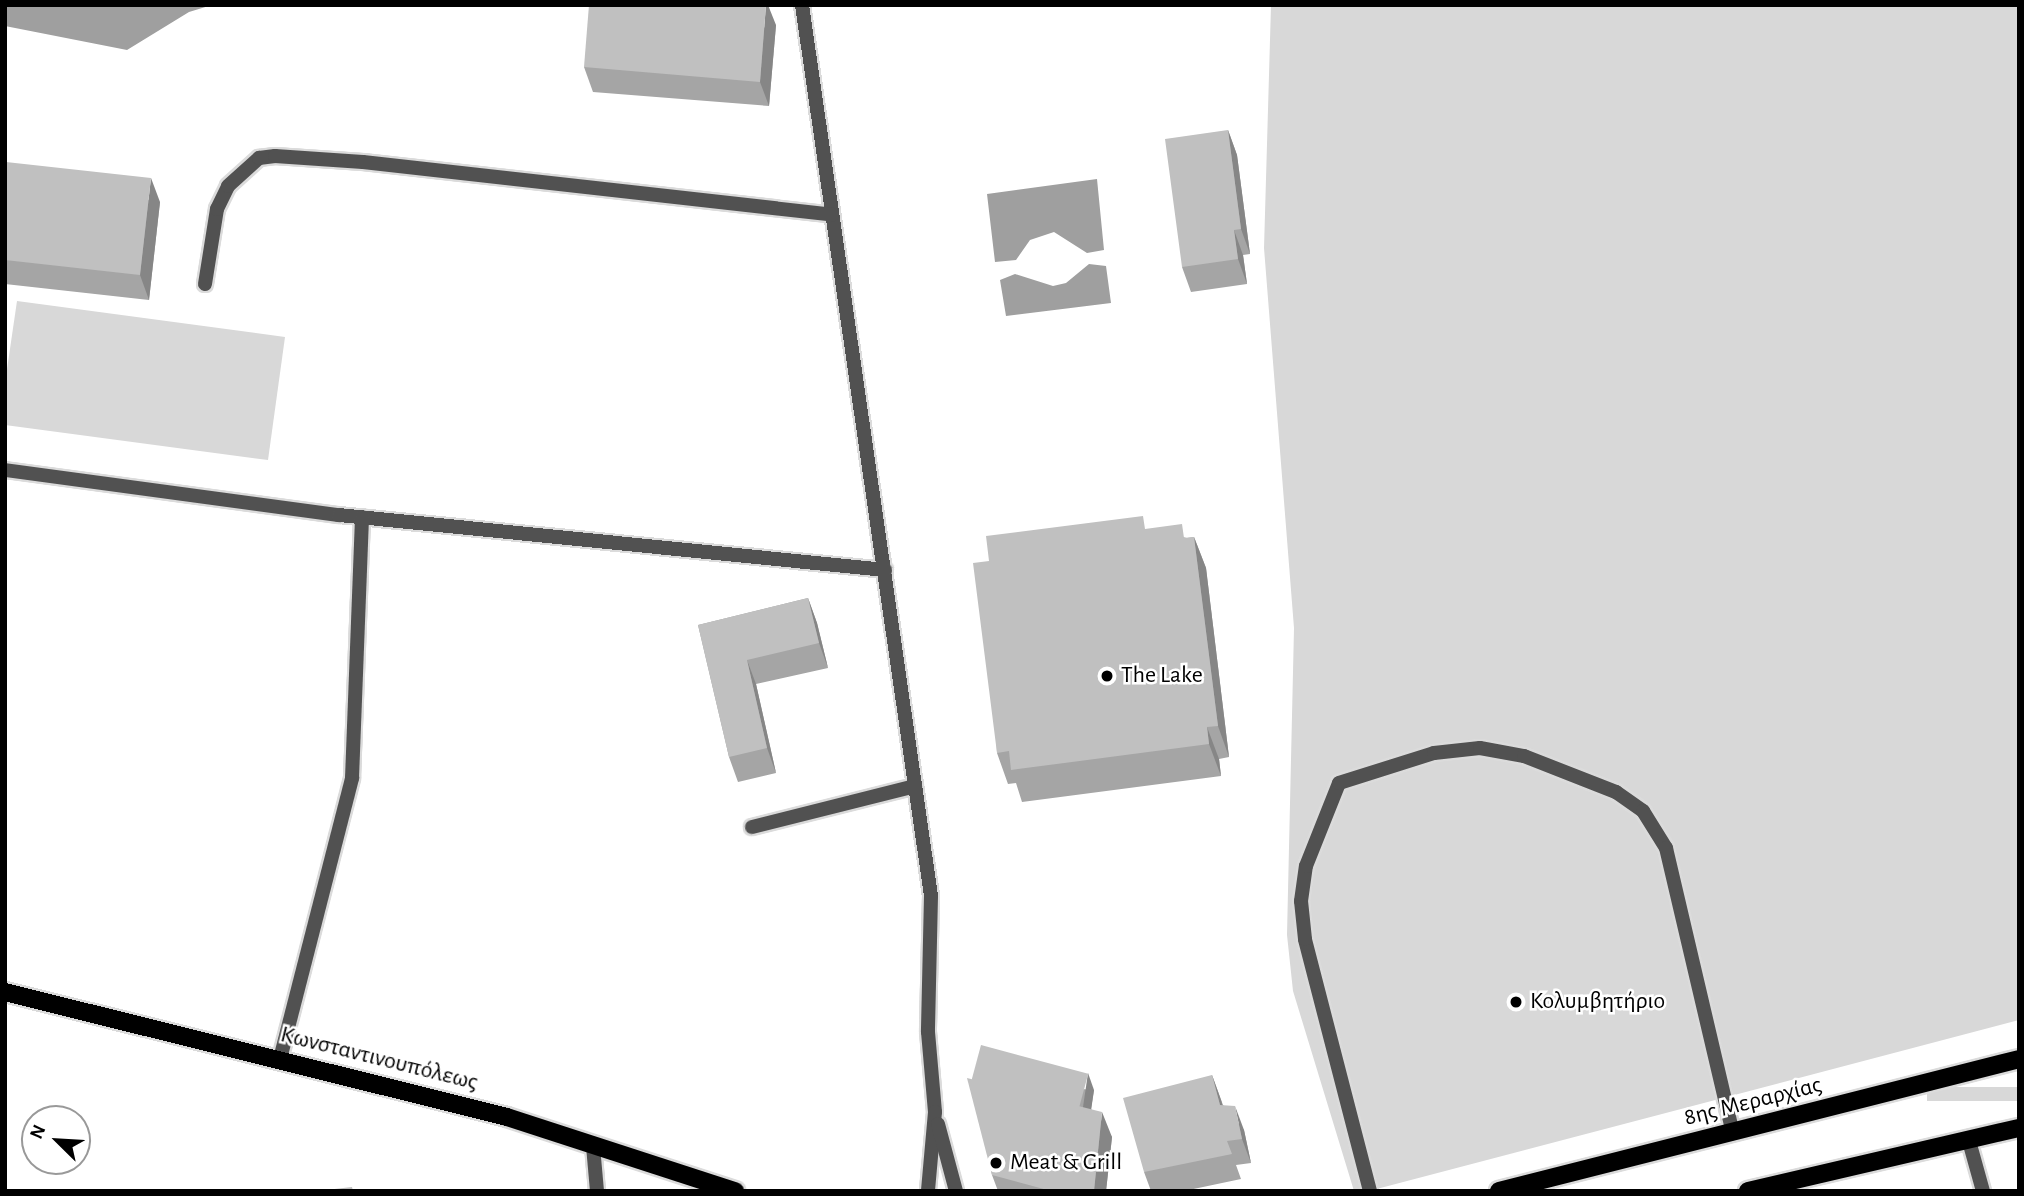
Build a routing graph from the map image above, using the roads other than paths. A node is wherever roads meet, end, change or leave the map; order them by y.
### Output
1 (802, 5) edge
2 (832, 215) junction
3 (205, 284) dead end
4 (5, 470) edge
5 (362, 517) junction
6 (885, 570) junction
7 (915, 786) junction
8 (752, 827) dead end
9 (5, 992) edge
10 (280, 1059) junction
11 (2019, 1059) edge
12 (935, 1112) junction
13 (2019, 1128) edge
14 (1733, 1133) junction
15 (1969, 1142) junction
16 (593, 1146) junction
17 (597, 1191) edge
18 (735, 1191) edge
19 (928, 1191) edge
20 (956, 1191) edge
21 (1370, 1191) edge
22 (1499, 1191) edge
23 (1748, 1191) edge
24 (1983, 1191) edge

1 - 2 street
2 - 3 street
2 - 6 street
4 - 5 street
5 - 6 street
5 - 10 street
6 - 7 street
7 - 8 street
7 - 12 street
9 - 10 main road, Κωνσταντινουπόλεως
10 - 16 main road, Κωνσταντινουπόλεως
11 - 14 main road, 8ης Μεραρχίας
12 - 19 street
12 - 20 street
13 - 15 main road
14 - 21 street
14 - 22 main road, 8ης Μεραρχίας
15 - 23 main road
15 - 24 street
16 - 17 street
16 - 18 main road, Κωνσταντινουπόλεως

